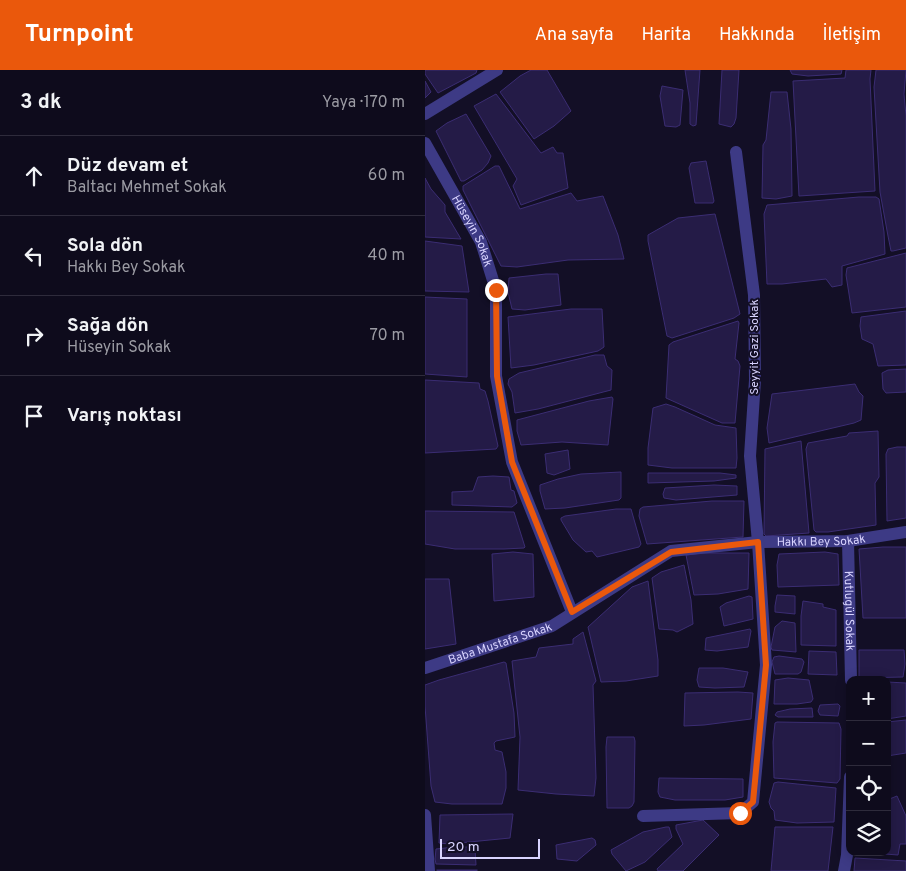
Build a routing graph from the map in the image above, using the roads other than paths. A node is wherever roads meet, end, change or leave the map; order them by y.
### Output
1 (497, 70) edge
2 (425, 114) edge
3 (425, 143) edge
4 (736, 152) dead end
5 (906, 532) edge
6 (848, 541) junction
7 (758, 542) junction
8 (572, 612) junction
9 (425, 668) edge
10 (851, 676) edge
11 (849, 811) edge
12 (425, 814) edge
13 (643, 816) dead end
14 (429, 871) edge
15 (844, 871) edge

1 - 2 street
3 - 8 street, Hüseyin Sokak
4 - 7 street, Seyyit Gazi Sokak
5 - 6 street, Hakkı Bey Sokak
6 - 7 street, Hakkı Bey Sokak
6 - 10 street, Kutlugül Sokak
7 - 8 street, Hakkı Bey Sokak
7 - 13 street, Seyyit Gazi Sokak
8 - 9 street, Baba Mustafa Sokak
11 - 15 street
12 - 14 street

